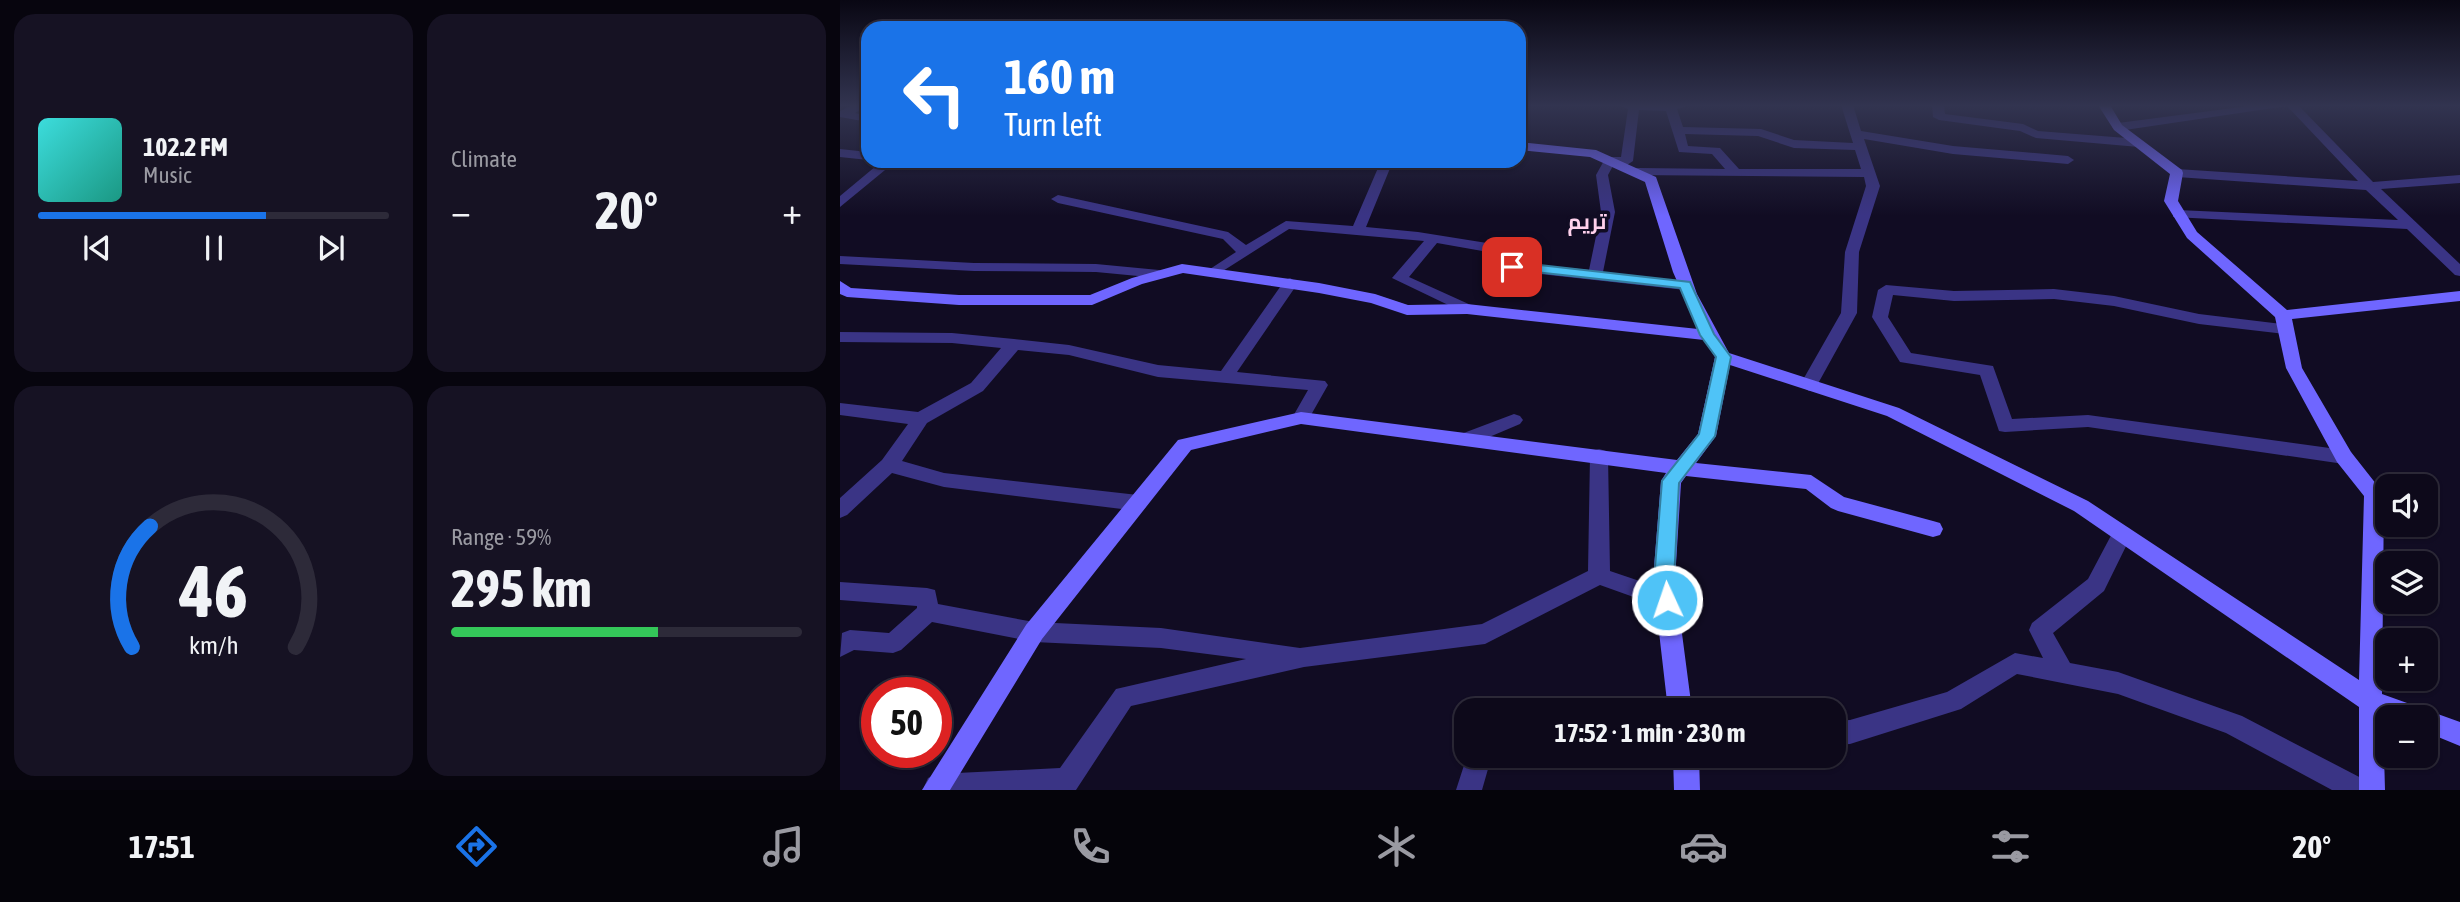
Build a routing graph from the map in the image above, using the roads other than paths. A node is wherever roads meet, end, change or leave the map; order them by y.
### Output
1 (1859, 141) edge
2 (1628, 142) edge
3 (1681, 142) edge
4 (1868, 142) edge
5 (2125, 142) edge
6 (2328, 142) edge
7 (2138, 143) joint
8 (1526, 147) edge
9 (840, 153) edge
10 (861, 155) edge
11 (1610, 160) junction
12 (2068, 160) dead end
13 (879, 168) edge
14 (1384, 168) edge
15 (1637, 173) junction
16 (1736, 173) junction
17 (1869, 173) junction
18 (2177, 173) junction
19 (2460, 178) edge
20 (2370, 186) junction
21 (847, 189) edge
22 (1058, 199) dead end
23 (840, 203) edge
24 (2178, 214) junction
25 (2411, 225) junction
26 (1357, 232) junction
27 (1433, 239) junction
28 (1245, 252) junction
29 (840, 260) edge
30 (1215, 272) junction
31 (2460, 272) edge
32 (1160, 274) junction
33 (1595, 275) junction
34 (1290, 283) junction
35 (1685, 285) junction
36 (840, 286) edge
37 (2460, 296) edge
38 (1467, 309) junction
39 (2284, 322) junction
40 (1707, 335) junction
41 (848, 337) edge
42 (1014, 344) junction
43 (840, 352) edge
44 (1723, 357) junction
45 (1225, 377) junction
46 (1809, 385) junction
47 (840, 409) edge
48 (1301, 418) junction
49 (921, 419) junction
50 (1514, 420) dead end
51 (1468, 439) junction
52 (1599, 456) junction
53 (2344, 457) junction
54 (889, 465) junction
55 (1681, 468) junction
56 (1138, 503) junction
57 (840, 510) edge
58 (1933, 529) dead end
59 (2122, 534) junction
60 (1598, 576) junction
61 (840, 591) edge
62 (1667, 600) junction
63 (928, 612) junction
64 (1034, 632) junction
65 (840, 647) edge
66 (1304, 657) junction
67 (2063, 673) junction
68 (1679, 698) edge
69 (2370, 701) junction
70 (2381, 705) edge
71 (2438, 726) edge
72 (1846, 732) edge
73 (2460, 734) edge
74 (1476, 768) edge
75 (1686, 768) edge
76 (936, 788) edge
77 (1469, 790) edge
78 (1687, 790) edge
79 (2358, 790) edge
80 (2372, 790) edge

1 - 17 street
2 - 11 street
3 - 16 street
4 - 12 street
5 - 7 street
6 - 20 street
7 - 18 street
8 - 11 street
9 - 10 street
11 - 15 street
11 - 33 street
13 - 21 street
14 - 26 street
15 - 16 street
15 - 35 street
16 - 17 street
17 - 46 street
18 - 20 street
18 - 24 street
19 - 20 street
20 - 25 street
21 - 23 street
22 - 28 street
24 - 25 street
24 - 39 street
25 - 31 street
26 - 27 street
26 - 28 street
27 - 33 street
27 - 38 street
28 - 30 street
29 - 32 street
30 - 32 street
30 - 34 street
32 - 36 street
33 - 35 street
34 - 38 street
34 - 45 street
35 - 40 street
37 - 39 street
38 - 40 street
39 - 53 street
39 - 53 street
40 - 44 street
41 - 42 street
41 - 43 street
42 - 45 street
42 - 49 street
44 - 46 street
44 - 55 street
45 - 48 street
46 - 59 street
47 - 49 street
48 - 51 street
48 - 56 street
49 - 54 street
50 - 51 street
51 - 52 street
52 - 55 street
52 - 60 street
53 - 69 street
54 - 56 street
54 - 57 street
55 - 58 street
55 - 62 street
56 - 64 street
59 - 67 street
59 - 69 street
60 - 62 street
60 - 66 street
61 - 63 street
62 - 68 street
63 - 64 street
63 - 65 street
64 - 66 street
64 - 76 street
66 - 76 street
67 - 72 street
67 - 79 street
69 - 70 street
69 - 80 street
71 - 73 street
74 - 77 street
75 - 78 street

